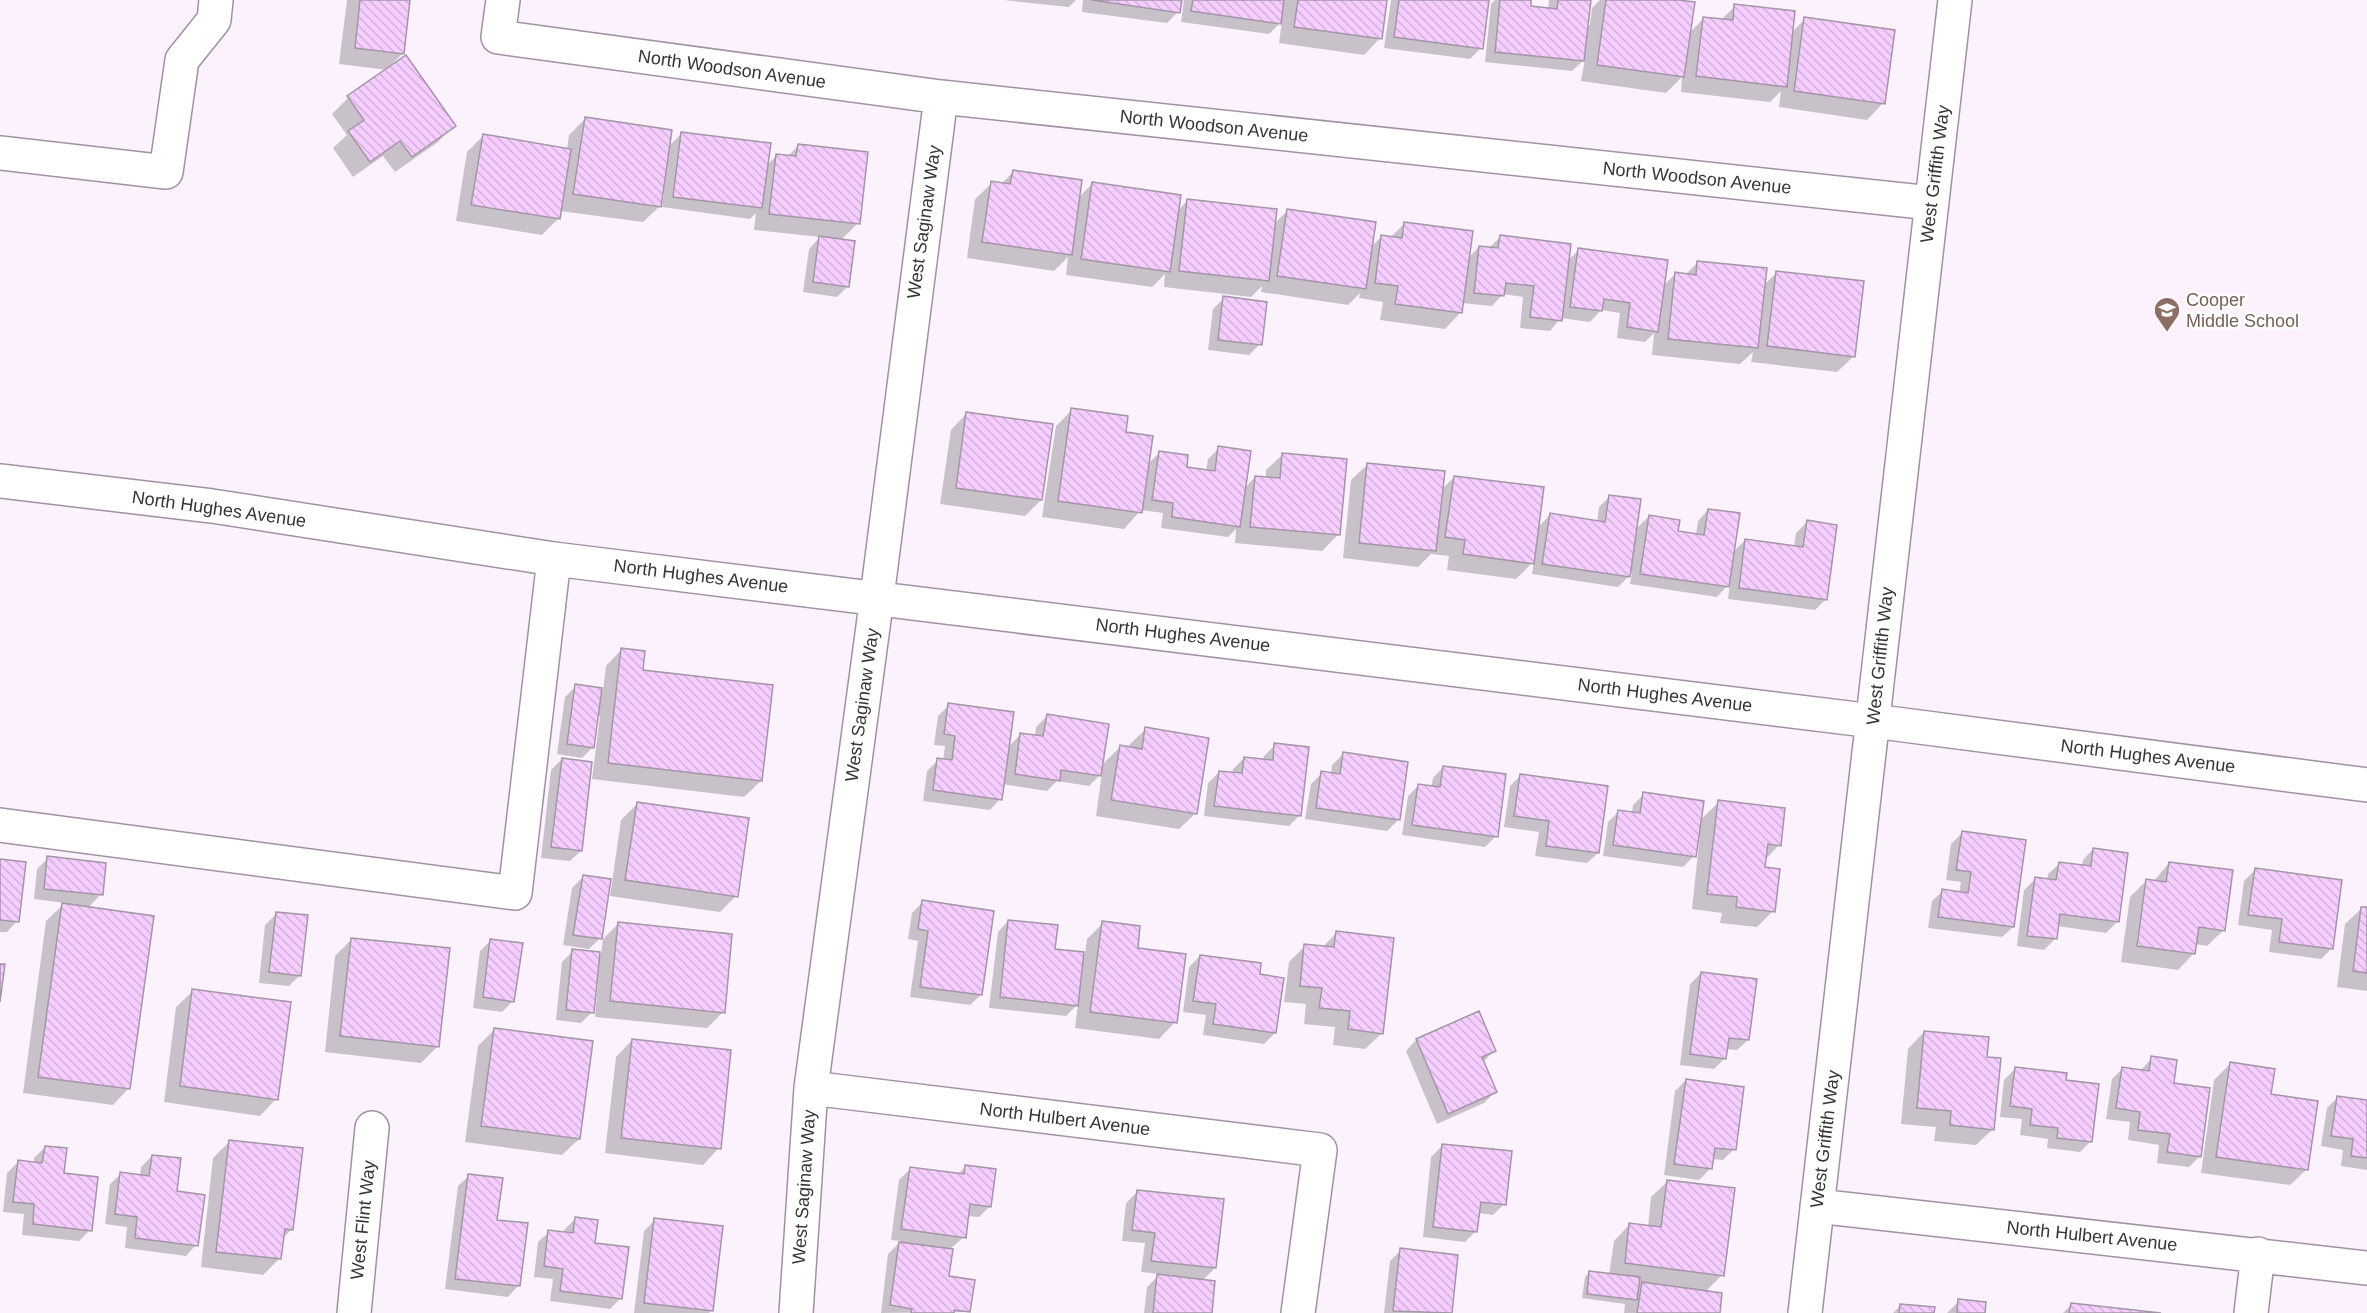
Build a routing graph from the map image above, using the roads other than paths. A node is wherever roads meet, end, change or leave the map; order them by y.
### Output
1 (216, 0) edge
2 (503, 0) edge
3 (1954, 0) edge
4 (941, 97) junction
5 (0, 153) edge
6 (1931, 203) junction
7 (0, 481) edge
8 (554, 559) junction
9 (877, 597) junction
10 (1873, 721) junction
11 (2367, 784) edge
12 (0, 825) edge
13 (811, 1088) junction
14 (372, 1128) dead end
15 (1817, 1206) junction
16 (2258, 1254) junction
17 (2367, 1268) edge
18 (354, 1313) edge
19 (796, 1313) edge
20 (1298, 1313) edge
21 (1805, 1313) edge
22 (2251, 1313) edge

1 - 5 street
2 - 4 street, North Woodson Avenue
3 - 6 street, West Griffith Way
4 - 6 street, North Woodson Avenue
4 - 9 street, West Saginaw Way
6 - 10 street, West Griffith Way
7 - 8 street, North Hughes Avenue
8 - 9 street, North Hughes Avenue
8 - 12 street
9 - 10 street, North Hughes Avenue
9 - 13 street, West Saginaw Way
10 - 11 street, North Hughes Avenue
10 - 15 street, West Griffith Way
13 - 19 street, West Saginaw Way
13 - 20 street, North Hulbert Avenue
14 - 18 street, West Flint Way
15 - 16 street, North Hulbert Avenue
15 - 21 street, West Griffith Way
16 - 17 street, North Hulbert Avenue
16 - 22 street

